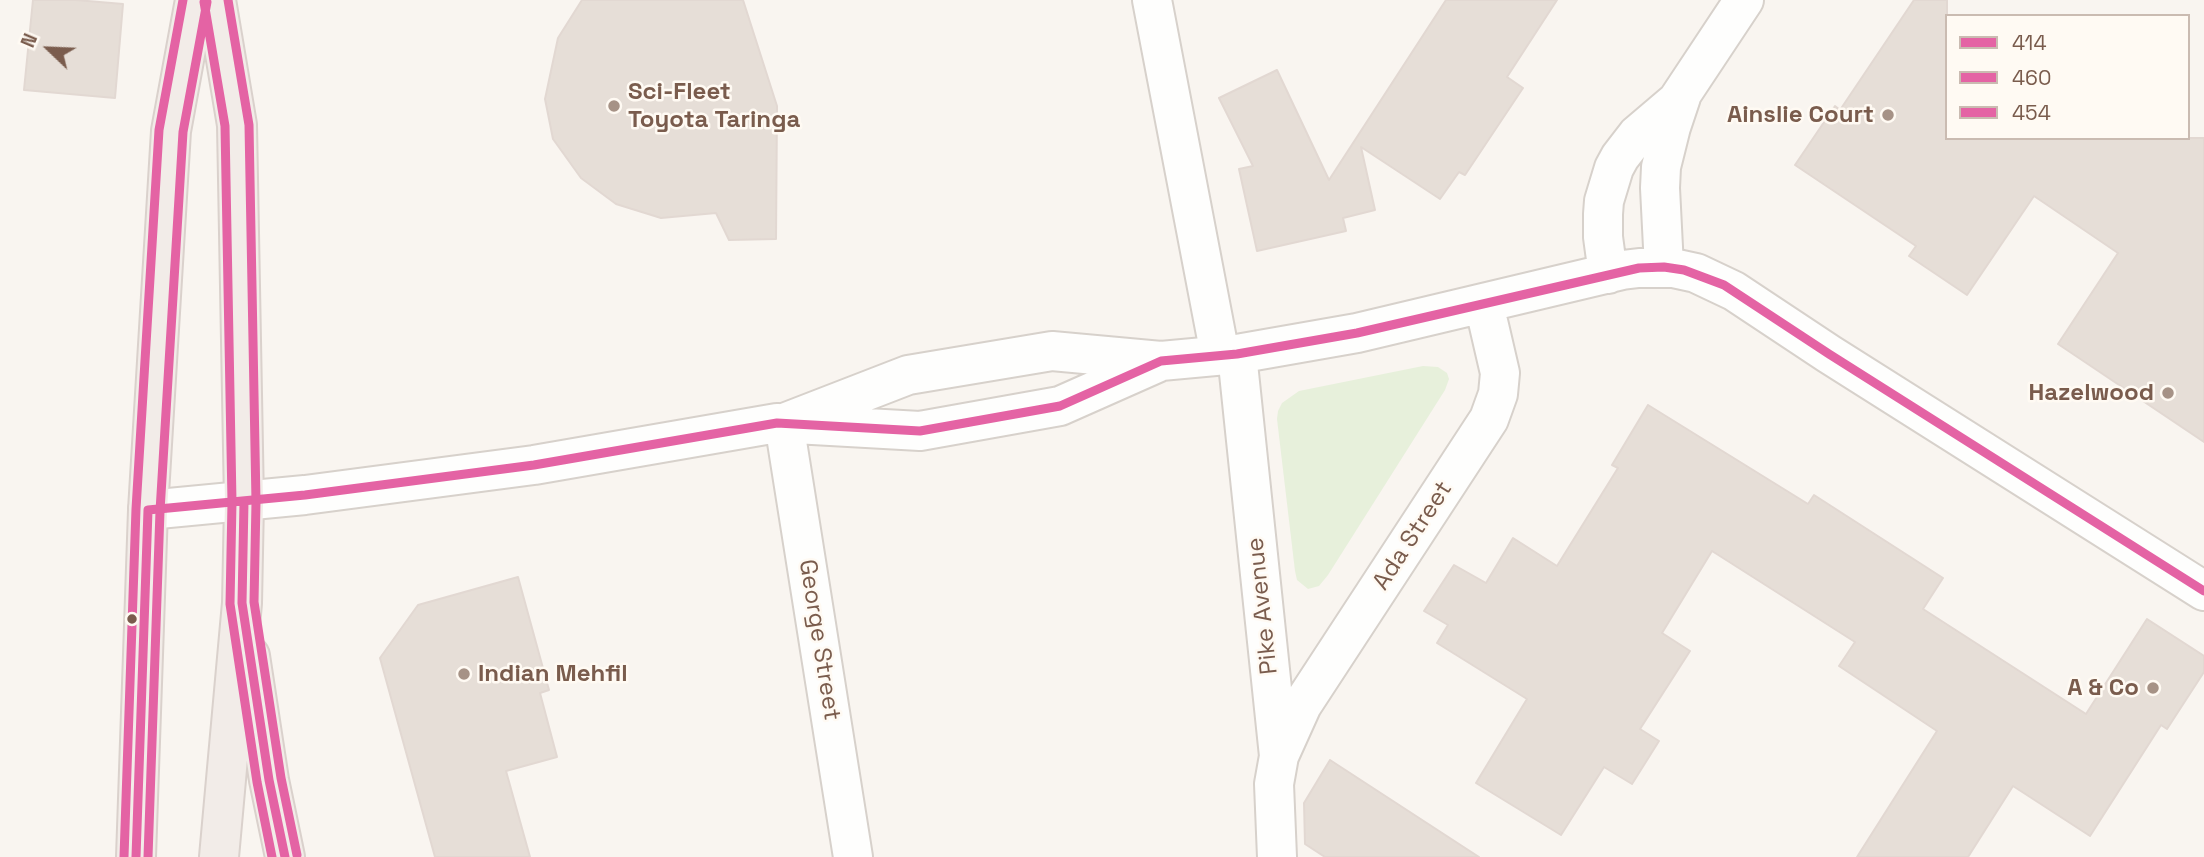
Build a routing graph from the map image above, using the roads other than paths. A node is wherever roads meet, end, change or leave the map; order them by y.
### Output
1 (195, 0) edge
2 (216, 0) edge
3 (1152, 0) edge
4 (1744, 0) edge
5 (1683, 92) junction
6 (1664, 267) junction
7 (1608, 274) junction
8 (1483, 304) junction
9 (1229, 355) junction
10 (1161, 361) junction
11 (784, 423) junction
12 (244, 502) junction
13 (148, 510) junction
14 (2204, 591) edge
15 (242, 603) junction
16 (1279, 756) junction
17 (136, 857) edge
18 (219, 857) edge
19 (285, 857) edge
20 (853, 857) edge
21 (1277, 857) edge

1 - 13 highway
2 - 12 highway
3 - 9 street, Pike Avenue
4 - 5 street
5 - 6 street
5 - 7 street
6 - 7 street
6 - 14 street
7 - 8 street
8 - 9 street
8 - 16 street, Ada Street
9 - 10 street
9 - 16 street, Pike Avenue
10 - 11 street
10 - 11 street
11 - 12 street
11 - 20 street, George Street
12 - 13 street
12 - 15 highway
13 - 17 highway
15 - 18 highway
15 - 19 highway
16 - 21 street, Pike Avenue

